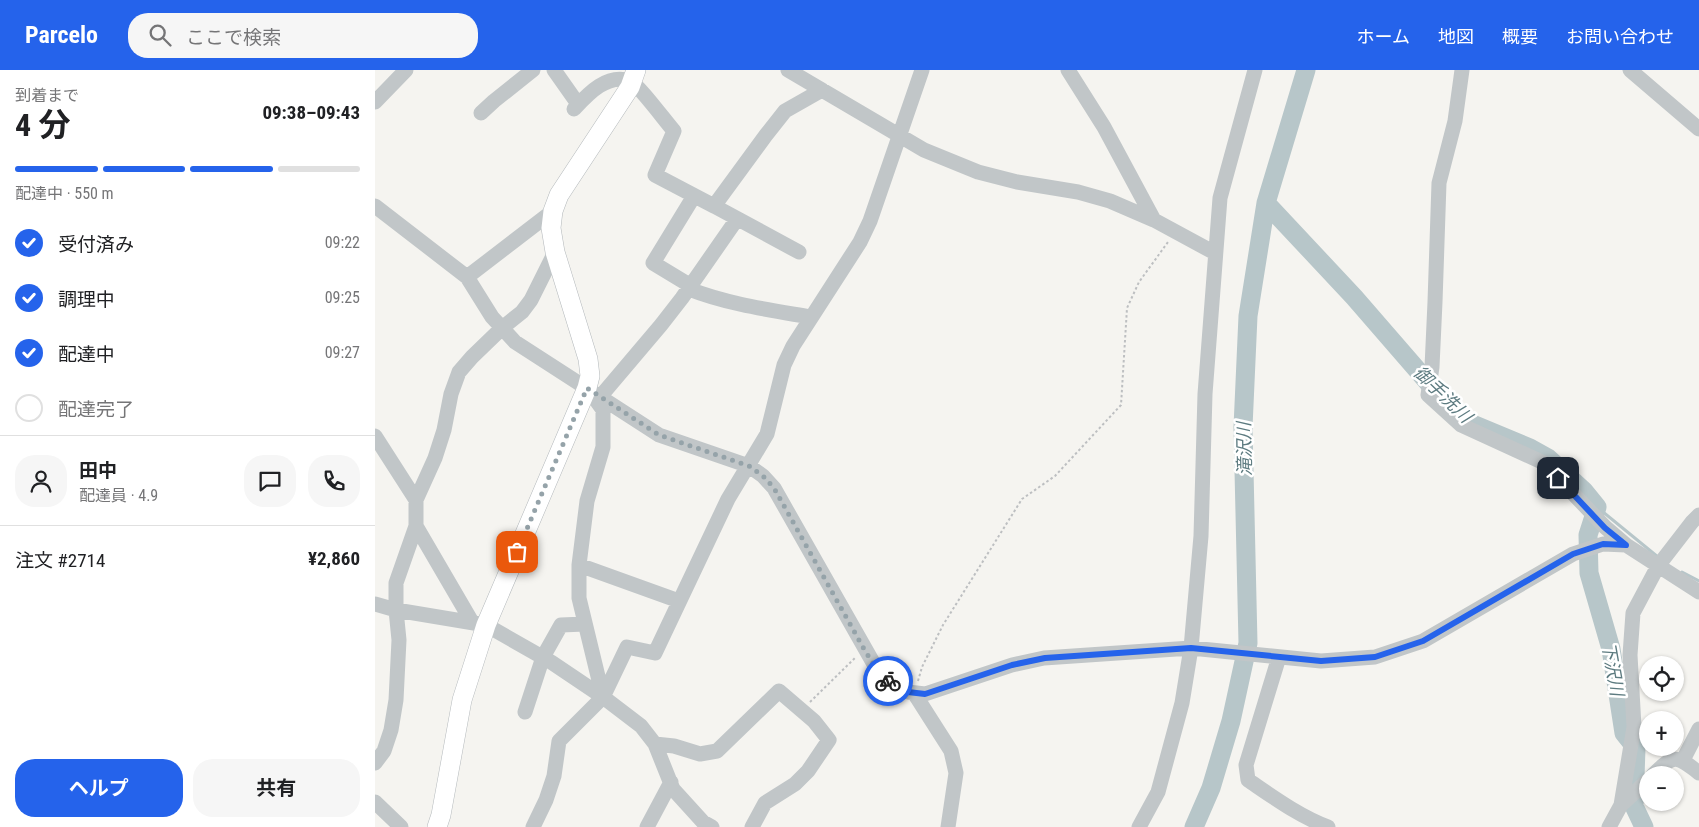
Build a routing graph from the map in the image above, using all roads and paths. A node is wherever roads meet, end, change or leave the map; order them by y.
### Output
1 (406, 70) edge
2 (533, 70) edge
3 (554, 70) edge
4 (788, 70) edge
5 (922, 70) edge
6 (1068, 70) edge
7 (1255, 70) edge
8 (1462, 70) edge
9 (1630, 70) edge
10 (634, 76) edge
11 (822, 90) junction
12 (375, 102) edge
13 (481, 113) dead end
14 (1698, 127) edge
15 (899, 136) junction
16 (694, 196) junction
17 (375, 206) edge
18 (714, 206) junction
19 (553, 210) junction
20 (737, 219) junction
21 (1154, 220) junction
22 (1176, 232) junction
23 (555, 252) junction
24 (799, 252) dead end
25 (1215, 253) junction
26 (467, 277) junction
27 (690, 288) junction
28 (810, 317) junction
29 (502, 328) junction
30 (594, 392) junction
31 (376, 442) edge
32 (749, 466) junction
33 (416, 500) junction
34 (1699, 515) edge
35 (417, 526) junction
36 (1626, 545) junction
37 (579, 565) junction
38 (1658, 566) junction
39 (1699, 592) edge
40 (679, 600) junction
41 (375, 604) edge
42 (396, 610) junction
43 (479, 624) junction
44 (585, 624) junction
45 (1191, 648) junction
46 (864, 649) junction
47 (543, 657) junction
48 (1273, 657) junction
49 (914, 693) junction
50 (603, 698) junction
51 (801, 710) junction
52 (525, 712) dead end
53 (1699, 729) edge
54 (655, 744) junction
55 (1683, 760) junction
56 (375, 763) edge
57 (1662, 766) edge
58 (1699, 773) edge
59 (671, 782) junction
60 (1639, 789) edge
61 (375, 802) edge
62 (1624, 803) junction
63 (401, 827) edge
64 (437, 827) edge
65 (533, 827) edge
66 (647, 827) edge
67 (711, 827) edge
68 (752, 827) edge
69 (948, 827) edge
70 (1139, 827) edge
71 (1328, 827) edge
72 (1609, 827) edge

1 - 12 street
2 - 13 street
3 - 10 street
4 - 11 street
5 - 15 street
6 - 21 street
7 - 25 street
8 - 36 street
9 - 14 street
10 - 16 street
10 - 19 main road
11 - 15 street
11 - 18 street
15 - 21 street
15 - 28 street
16 - 18 street
16 - 27 street
17 - 26 street
18 - 20 street
19 - 23 main road
19 - 26 street
20 - 24 street
20 - 27 street
21 - 22 street
22 - 25 street
22 - 49 path
23 - 29 street
23 - 30 main road
25 - 45 street
26 - 29 street
27 - 28 street
27 - 30 street
28 - 32 street
29 - 30 street
29 - 33 street
30 - 32 street
30 - 37 street
30 - 43 main road
31 - 33 street
32 - 40 street
32 - 46 street
33 - 35 street
34 - 38 street
35 - 42 street
35 - 43 street
36 - 38 street
36 - 48 street
37 - 40 street
37 - 44 street
38 - 39 street
38 - 62 street
40 - 50 street
41 - 42 street
42 - 43 street
42 - 56 street
43 - 47 street
43 - 64 main road
44 - 47 street
44 - 50 street
45 - 48 street
45 - 49 street
45 - 70 street
46 - 49 street
46 - 51 path
47 - 50 street
47 - 52 street
48 - 71 street
49 - 69 street
50 - 54 street
50 - 65 street
51 - 54 street
51 - 68 street
53 - 55 street
54 - 59 street
55 - 57 street
55 - 58 street
59 - 66 street
59 - 67 street
60 - 62 street
61 - 63 street
62 - 72 street

